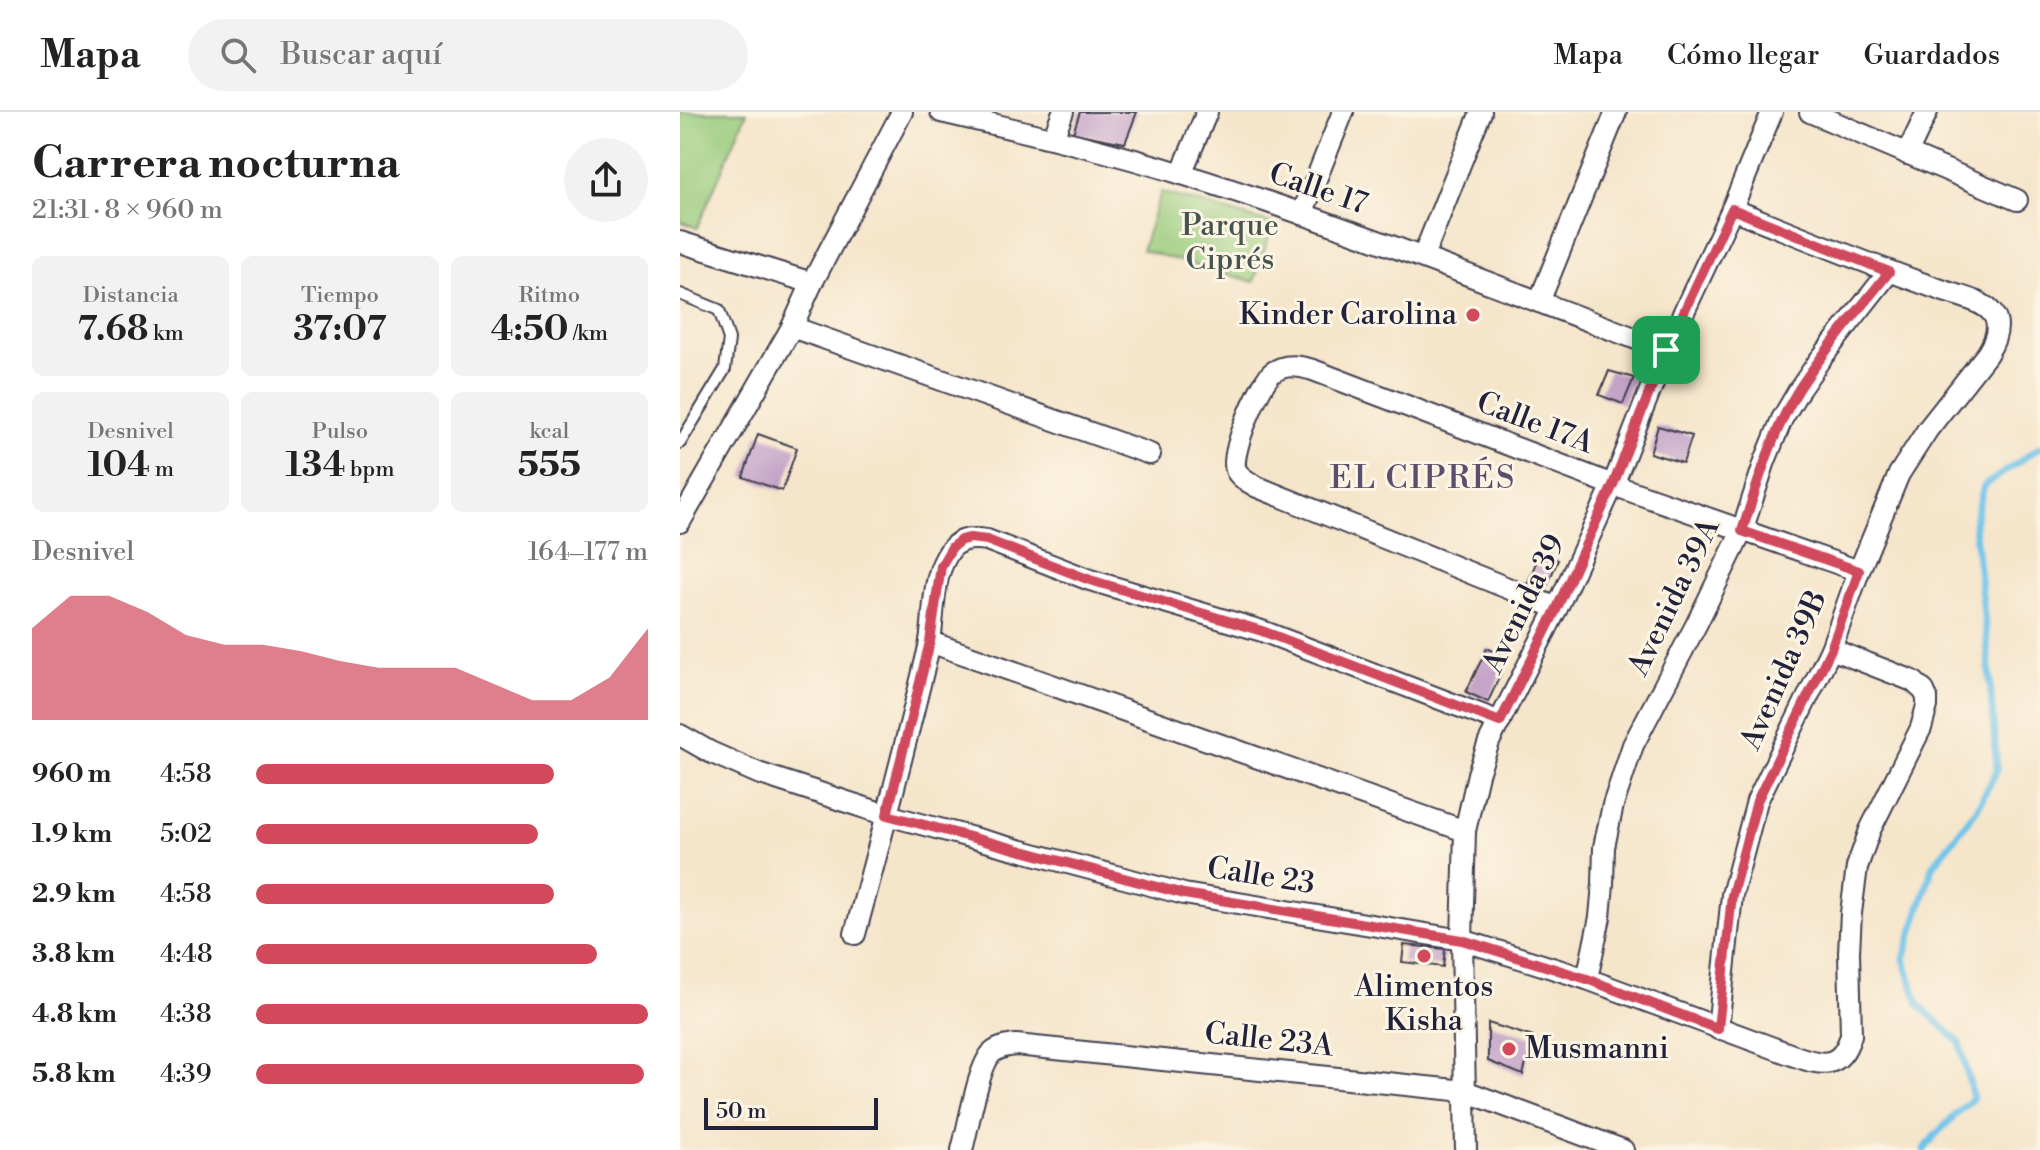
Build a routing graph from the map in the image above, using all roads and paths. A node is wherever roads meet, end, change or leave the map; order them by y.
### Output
1 (902, 112) edge
2 (941, 112) edge
3 (1063, 112) edge
4 (1207, 112) edge
5 (1343, 112) edge
6 (1481, 112) edge
7 (1616, 112) edge
8 (1772, 112) edge
9 (1810, 112) edge
10 (1927, 112) edge
11 (1053, 138) junction
12 (1907, 154) junction
13 (1181, 174) junction
14 (2017, 200) dead end
15 (1732, 209) junction
16 (1302, 214) junction
17 (680, 242) edge
18 (1423, 257) junction
19 (1889, 272) junction
20 (812, 283) junction
21 (680, 294) edge
22 (1539, 302) junction
23 (792, 327) junction
24 (1666, 350) junction
25 (680, 443) edge
26 (1150, 454) dead end
27 (1613, 485) junction
28 (681, 517) edge
29 (1742, 531) junction
30 (1859, 571) junction
31 (1557, 608) junction
32 (930, 642) junction
33 (1831, 649) junction
34 (1500, 722) junction
35 (680, 735) edge
36 (887, 815) junction
37 (1465, 831) junction
38 (855, 934) dead end
39 (1462, 940) junction
40 (1587, 979) junction
41 (1718, 1029) junction
42 (1465, 1091) junction
43 (962, 1150) edge
44 (1466, 1150) edge
45 (1623, 1150) edge

1 - 20 street
2 - 11 street, Calle 17
3 - 11 street
4 - 13 street
5 - 16 street
6 - 18 street
7 - 22 street
8 - 15 street, Avenida 39
9 - 12 street
10 - 12 street
11 - 13 street, Calle 17
12 - 14 street
13 - 16 street, Calle 17
15 - 19 street
15 - 24 street, Avenida 39
16 - 18 street, Calle 17
17 - 20 street
18 - 22 street, Calle 17
19 - 29 street, Avenida 39A
19 - 30 street, Avenida 39B
20 - 23 street
21 - 25 lane
22 - 24 street, Calle 17
23 - 26 street
23 - 28 street
24 - 27 street, Avenida 39
27 - 29 street, Calle 17A
27 - 31 street, Avenida 39
27 - 31 street, Calle 17A
29 - 30 street, Calle 17A
29 - 40 street, Avenida 39A
30 - 33 street, Avenida 39B
31 - 34 street, Avenida 39
32 - 34 street
32 - 36 street
32 - 37 street
33 - 41 street, Avenida 39B
33 - 41 street, Calle 23
34 - 37 street, Avenida 39
35 - 36 street, Calle 23
36 - 38 street
36 - 39 street, Calle 23
37 - 39 street, Avenida 39
39 - 40 street, Calle 23
39 - 42 street, Avenida 39
40 - 41 street, Calle 23
42 - 43 street, Calle 23A
42 - 44 street, Avenida 39
42 - 45 street, Calle 23A

